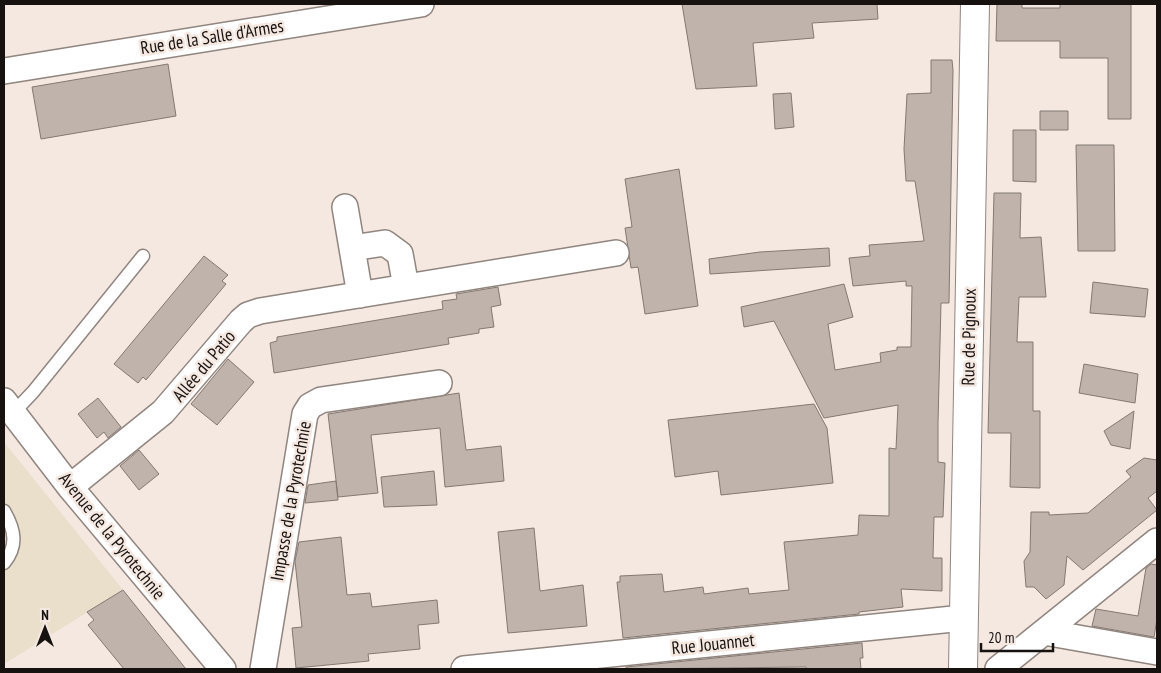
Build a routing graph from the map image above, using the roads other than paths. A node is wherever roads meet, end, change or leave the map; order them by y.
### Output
1 (421, 4) edge
2 (975, 4) edge
3 (299, 13) edge
4 (4, 71) edge
5 (345, 207) dead end
6 (352, 248) junction
7 (616, 253) dead end
8 (143, 256) dead end
9 (406, 287) junction
10 (360, 294) junction
11 (439, 383) dead end
12 (9, 407) edge
13 (70, 487) junction
14 (4, 511) edge
15 (1157, 541) edge
16 (4, 563) edge
17 (963, 618) junction
18 (1044, 632) junction
19 (1157, 652) edge
20 (223, 669) edge
21 (263, 669) edge
22 (464, 669) edge
23 (963, 669) edge
24 (998, 669) edge

1 - 3 street, Rue de la Salle d'Armes
2 - 17 main road, Rue de Pignoux
3 - 4 street, Rue de la Salle d'Armes
5 - 6 street
6 - 9 street
6 - 10 street
7 - 9 street, Allée du Patio
8 - 12 lane
9 - 10 street, Allée du Patio
10 - 13 street, Allée du Patio
11 - 21 street, Impasse de la Pyrotechnie
12 - 13 street, Avenue de la Pyrotechnie
13 - 20 street, Avenue de la Pyrotechnie
14 - 16 lane
15 - 18 street
17 - 22 street, Rue Jouannet
17 - 23 main road, Rue de Pignoux
18 - 19 street
18 - 24 street

